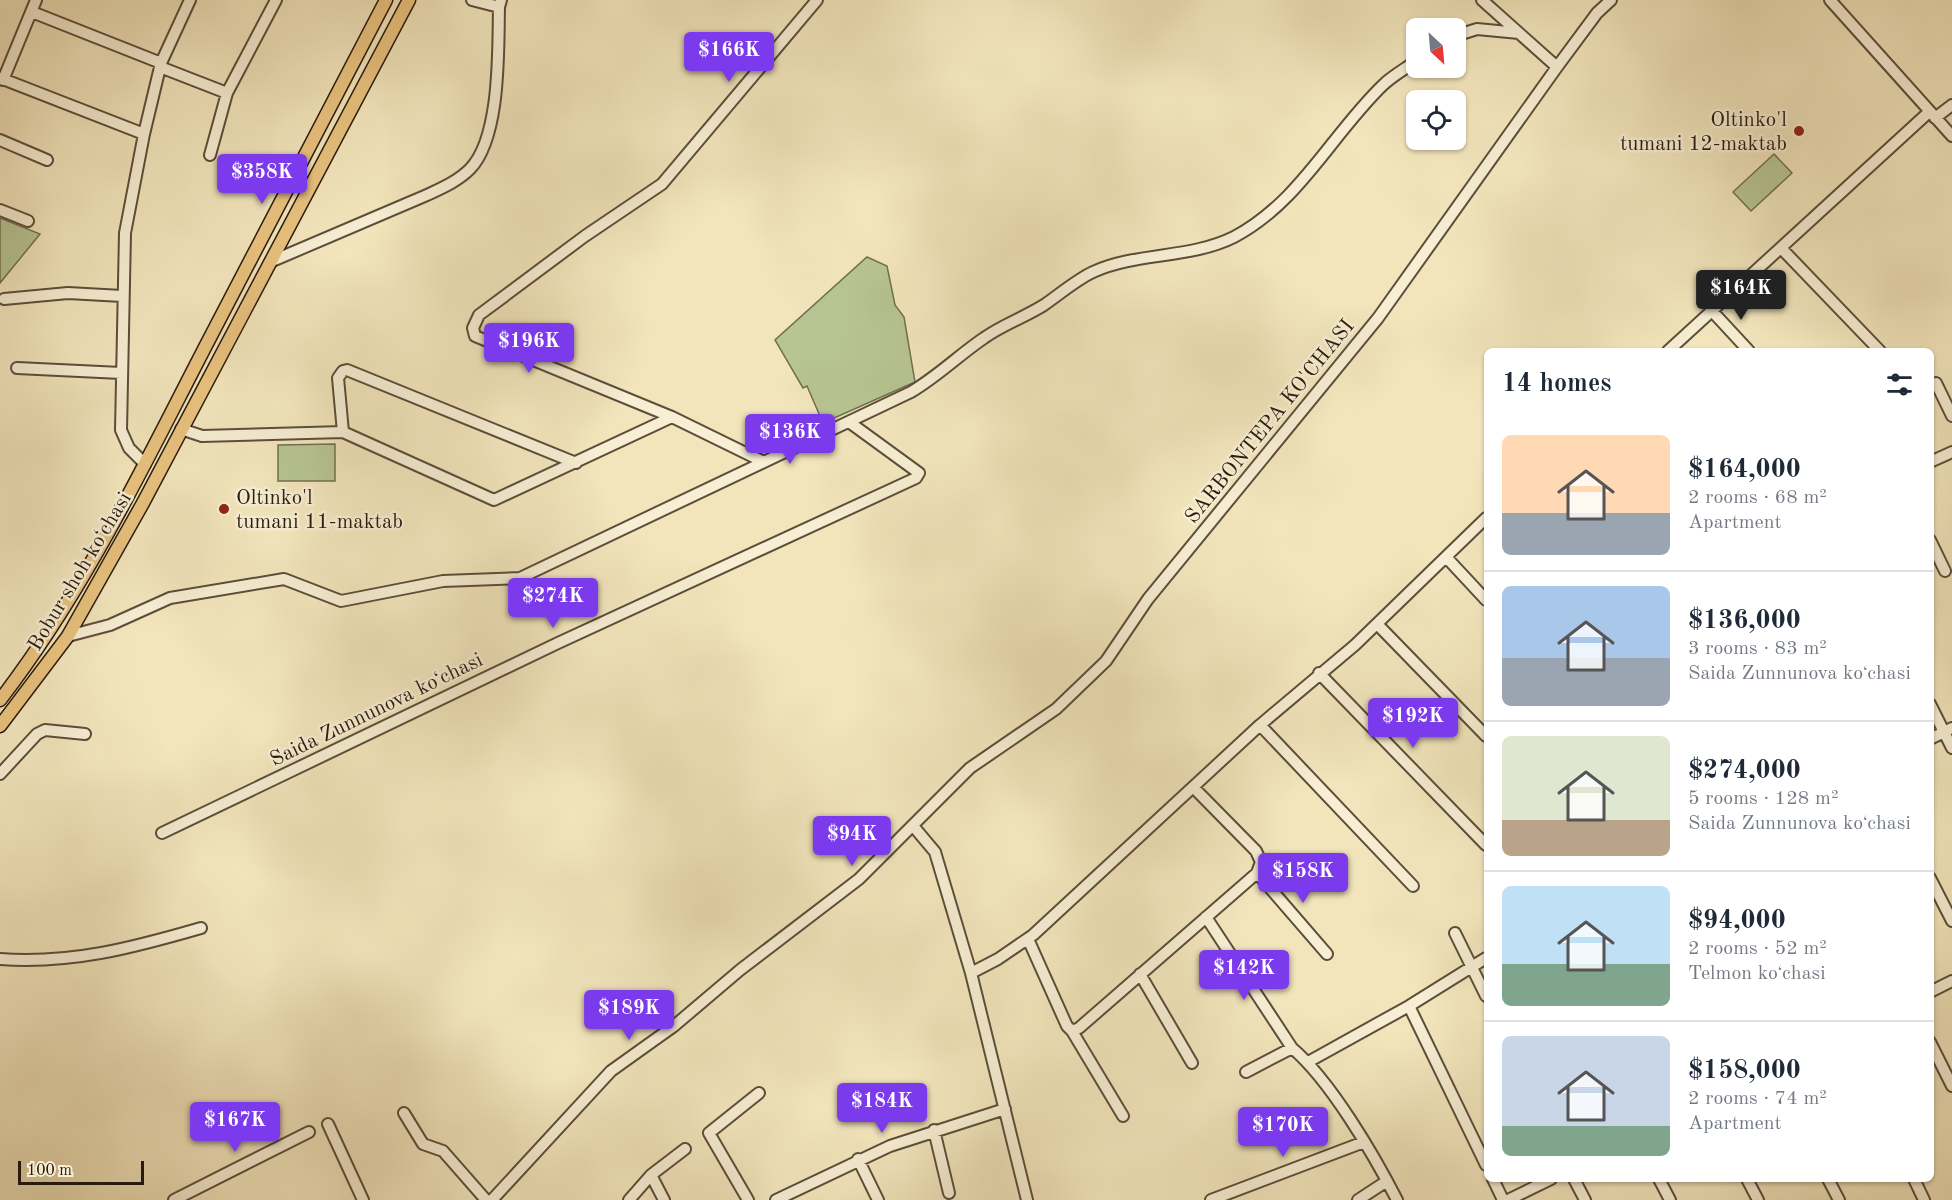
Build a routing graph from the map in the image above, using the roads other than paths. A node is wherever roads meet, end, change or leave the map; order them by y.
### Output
1 (36, 0) edge
2 (190, 0) edge
3 (276, 0) edge
4 (386, 0) edge
5 (409, 0) edge
6 (472, 0) edge
7 (817, 0) edge
8 (1482, 0) edge
9 (1611, 0) edge
10 (1835, 2) edge
11 (500, 4) edge
12 (32, 12) junction
13 (1466, 32) edge
14 (1520, 33) junction
15 (161, 65) junction
16 (1557, 67) junction
17 (1406, 69) edge
18 (1, 79) edge
19 (227, 93) junction
20 (1952, 105) edge
21 (1932, 115) junction
22 (144, 134) junction
23 (1952, 136) edge
24 (0, 140) edge
25 (210, 155) dead end
26 (47, 160) dead end
27 (0, 210) edge
28 (28, 221) dead end
29 (1781, 248) junction
30 (270, 262) junction
31 (122, 296) junction
32 (4, 299) dead end
33 (1712, 311) junction
34 (1671, 348) edge
35 (1746, 348) edge
36 (1877, 348) edge
37 (201, 354) junction
38 (215, 362) junction
39 (17, 368) dead end
40 (121, 373) junction
41 (1936, 383) dead end
42 (1952, 416) edge
43 (672, 417) junction
44 (849, 422) junction
45 (181, 429) junction
46 (343, 432) junction
47 (1952, 452) edge
48 (1934, 460) edge
49 (764, 462) junction
50 (576, 463) junction
51 (145, 464) junction
52 (1484, 520) edge
53 (1934, 548) edge
54 (1446, 557) junction
55 (1945, 571) dead end
56 (1484, 598) edge
57 (1377, 624) junction
58 (68, 636) junction
59 (1319, 673) junction
60 (0, 700) edge
61 (1934, 710) edge
62 (1260, 725) junction
63 (0, 726) edge
64 (1948, 730) edge
65 (85, 734) dead end
66 (1484, 734) edge
67 (1934, 736) edge
68 (1952, 748) edge
69 (0, 774) edge
70 (1194, 788) junction
71 (914, 827) junction
72 (162, 832) dead end
73 (1484, 843) edge
74 (1257, 873) junction
75 (1413, 886) dead end
76 (1934, 886) edge
77 (1206, 917) junction
78 (1952, 921) edge
79 (201, 928) dead end
80 (1455, 933) dead end
81 (1028, 939) junction
82 (1327, 954) dead end
83 (0, 959) edge
84 (1484, 959) edge
85 (1472, 965) junction
86 (972, 973) junction
87 (1140, 974) junction
88 (1952, 981) edge
89 (1934, 990) edge
90 (1484, 992) edge
91 (1409, 1006) junction
92 (1072, 1030) junction
93 (1292, 1048) junction
94 (1934, 1050) edge
95 (1308, 1062) junction
96 (1192, 1064) dead end
97 (1246, 1072) dead end
98 (1952, 1086) edge
99 (759, 1093) dead end
100 (1005, 1109) junction
101 (404, 1113) dead end
102 (1123, 1116) dead end
103 (328, 1124) dead end
104 (934, 1130) junction
105 (309, 1132) dead end
106 (1364, 1142) junction
107 (685, 1149) dead end
108 (858, 1159) junction
109 (1484, 1161) edge
110 (651, 1175) junction
111 (1387, 1181) junction
112 (1494, 1182) edge
113 (1545, 1182) edge
114 (1576, 1182) edge
115 (1661, 1182) edge
116 (1749, 1182) edge
117 (1830, 1182) edge
118 (1915, 1182) edge
119 (949, 1194) dead end
120 (797, 1195) edge
121 (174, 1200) edge
122 (363, 1200) edge
123 (486, 1200) edge
124 (492, 1200) edge
125 (629, 1200) edge
126 (664, 1200) edge
127 (748, 1200) edge
128 (776, 1200) edge
129 (878, 1200) edge
130 (1028, 1200) edge
131 (1211, 1200) edge
132 (1358, 1200) edge
133 (1397, 1200) edge
134 (1503, 1200) edge
135 (1508, 1200) edge
136 (1585, 1200) edge
137 (1670, 1200) edge
138 (1758, 1200) edge
139 (1839, 1200) edge
140 (1924, 1200) edge

1 - 12 street
2 - 15 street
3 - 19 street
4 - 37 main road, Bobur shoh koʻchasi
5 - 30 main road, Bobur shoh koʻchasi
6 - 11 street
7 - 43 street
8 - 14 street
9 - 16 street, SARBONTEPA KO'CHASI
10 - 21 street
11 - 30 street
12 - 15 street
12 - 18 street
13 - 14 street
14 - 16 street
15 - 19 street
15 - 22 street
16 - 71 street, SARBONTEPA KO'CHASI
17 - 44 street
18 - 22 street
19 - 25 street
20 - 21 street
21 - 23 street
21 - 29 street
22 - 31 street
24 - 26 street
27 - 28 street
29 - 33 street
29 - 36 street
30 - 38 main road, Bobur shoh koʻchasi
31 - 32 street
31 - 40 street
33 - 34 street
33 - 35 street
37 - 38 main road
37 - 51 main road, Bobur shoh koʻchasi
38 - 45 main road, Bobur shoh koʻchasi
39 - 40 street
40 - 51 street
41 - 42 street
43 - 49 street
43 - 50 street
44 - 49 street
44 - 72 street, Saida Zunnunova koʻchasi
45 - 46 street
45 - 58 main road, Bobur shoh koʻchasi
46 - 50 street
46 - 50 street
47 - 48 street
49 - 58 street
51 - 60 main road, Bobur shoh koʻchasi
52 - 54 street
53 - 55 street
54 - 56 street
54 - 57 street
57 - 59 street
57 - 66 street
58 - 63 main road, Bobur shoh koʻchasi
59 - 62 street
59 - 73 street
61 - 64 street
62 - 70 street
62 - 75 street
64 - 67 street
64 - 68 street
65 - 69 street
70 - 74 street
70 - 81 street
71 - 86 street
71 - 124 street, SARBONTEPA KO'CHASI
74 - 77 street
74 - 82 street
76 - 78 street
77 - 87 street
77 - 93 street
79 - 83 street
80 - 85 street
81 - 86 street
81 - 92 street
84 - 85 street
85 - 90 street
85 - 91 street
86 - 100 street
87 - 92 street
87 - 96 street
88 - 89 street
91 - 95 street
91 - 109 street
92 - 102 street
93 - 95 street
93 - 97 street
94 - 98 street
95 - 106 street
99 - 127 street
100 - 104 street
100 - 130 street
101 - 123 street
103 - 122 street
104 - 108 street
104 - 119 street
105 - 121 street
106 - 111 street
106 - 131 street
107 - 110 street
108 - 120 street
108 - 129 street
110 - 125 street
110 - 126 street
111 - 132 street
111 - 133 street
112 - 134 street
113 - 135 street
114 - 136 street
115 - 137 street
116 - 138 street
117 - 139 street
118 - 140 street
120 - 128 street

